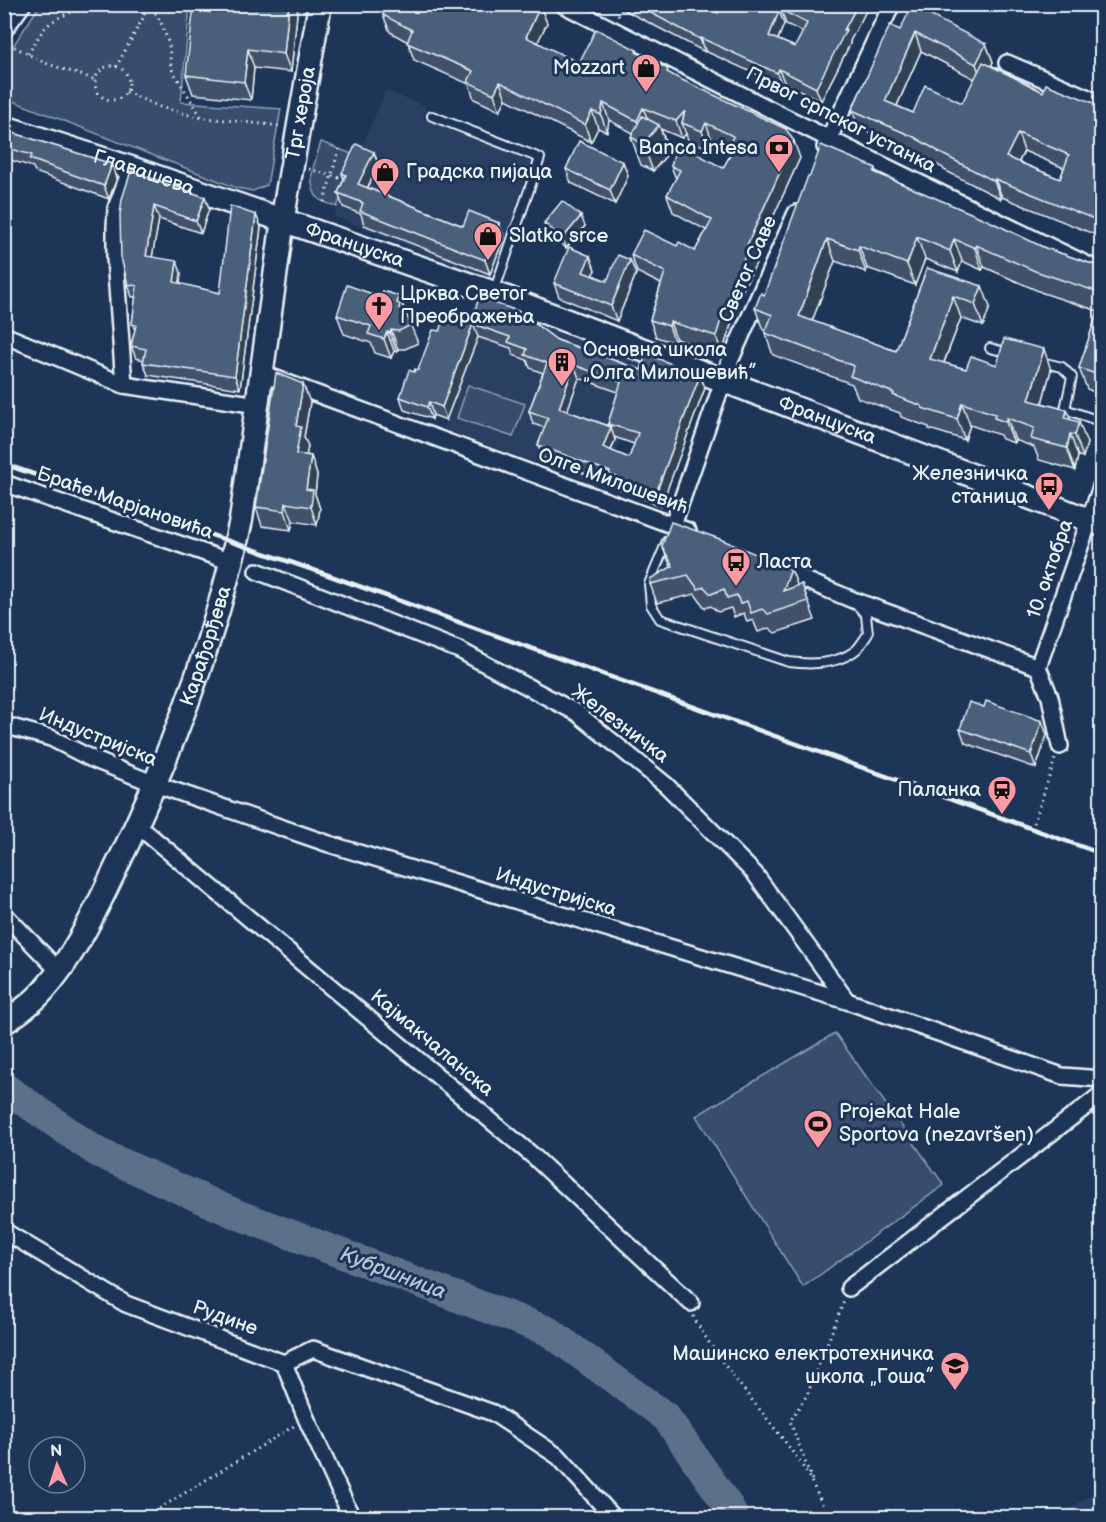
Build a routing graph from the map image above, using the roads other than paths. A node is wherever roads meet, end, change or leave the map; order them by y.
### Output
1 (320, 4) edge
2 (562, 4) edge
3 (892, 4) edge
4 (22, 5) edge
5 (4, 30) edge
6 (1007, 63) dead end
7 (1101, 104) edge
8 (432, 116) dead end
9 (4, 127) edge
10 (829, 139) junction
11 (819, 160) edge
12 (131, 168) junction
13 (801, 201) edge
14 (283, 221) junction
15 (1101, 272) edge
16 (494, 293) junction
17 (4, 335) edge
18 (990, 348) dead end
19 (1021, 356) edge
20 (1031, 359) edge
21 (262, 374) junction
22 (724, 381) junction
23 (124, 385) junction
24 (258, 405) junction
25 (1101, 422) edge
26 (4, 483) edge
27 (1101, 484) edge
28 (1095, 523) edge
29 (673, 525) junction
30 (705, 538) edge
31 (758, 560) edge
32 (231, 562) junction
33 (257, 571) dead end
34 (853, 600) junction
35 (1038, 667) junction
36 (4, 725) edge
37 (1060, 746) road end
38 (155, 784) junction
39 (137, 825) junction
40 (4, 914) edge
41 (59, 971) junction
42 (846, 1001) junction
43 (12, 1018) edge
44 (1101, 1079) edge
45 (1101, 1094) edge
46 (4, 1231) edge
47 (849, 1288) road end
48 (691, 1303) road end
49 (284, 1362) junction
50 (352, 1518) edge
51 (614, 1518) edge

1 - 14 main road, Трг хероја
2 - 10 street, Првог српског устанка
3 - 10 street
4 - 5 street
6 - 7 street
8 - 16 lane
9 - 12 main road, Главашева
10 - 11 street
10 - 15 street, Првог српског устанка
12 - 14 main road, Главашева
12 - 23 street
13 - 22 street, Светог Саве
14 - 16 main road, Француска
14 - 21 main road, Карађорђева
16 - 22 main road, Француска
17 - 23 street
18 - 19 lane
20 - 25 lane
21 - 24 main road, Карађорђева
21 - 29 street, Олге Милошевић
22 - 28 main road, Француска
22 - 29 street, Светог Саве
23 - 24 street
24 - 32 main road, Карађорђева
26 - 32 street, Браће Марјановића
27 - 28 street, 10. октобра
28 - 35 street, 10. октобра
29 - 30 street, Олге Милошевић
29 - 34 lane
31 - 34 street
32 - 38 main road, Карађорђева
33 - 42 street, Железничка
34 - 35 street
35 - 37 street
36 - 38 street, Индустријска
38 - 39 main road, Карађорђева
38 - 42 street, Индустријска
39 - 41 main road, Карађорђева
39 - 48 street, Кајмакчаланска
40 - 41 street
41 - 43 main road, Карађорђева
42 - 44 street, Индустријска
45 - 47 street
46 - 49 street, Рудине
49 - 50 street
49 - 51 street

